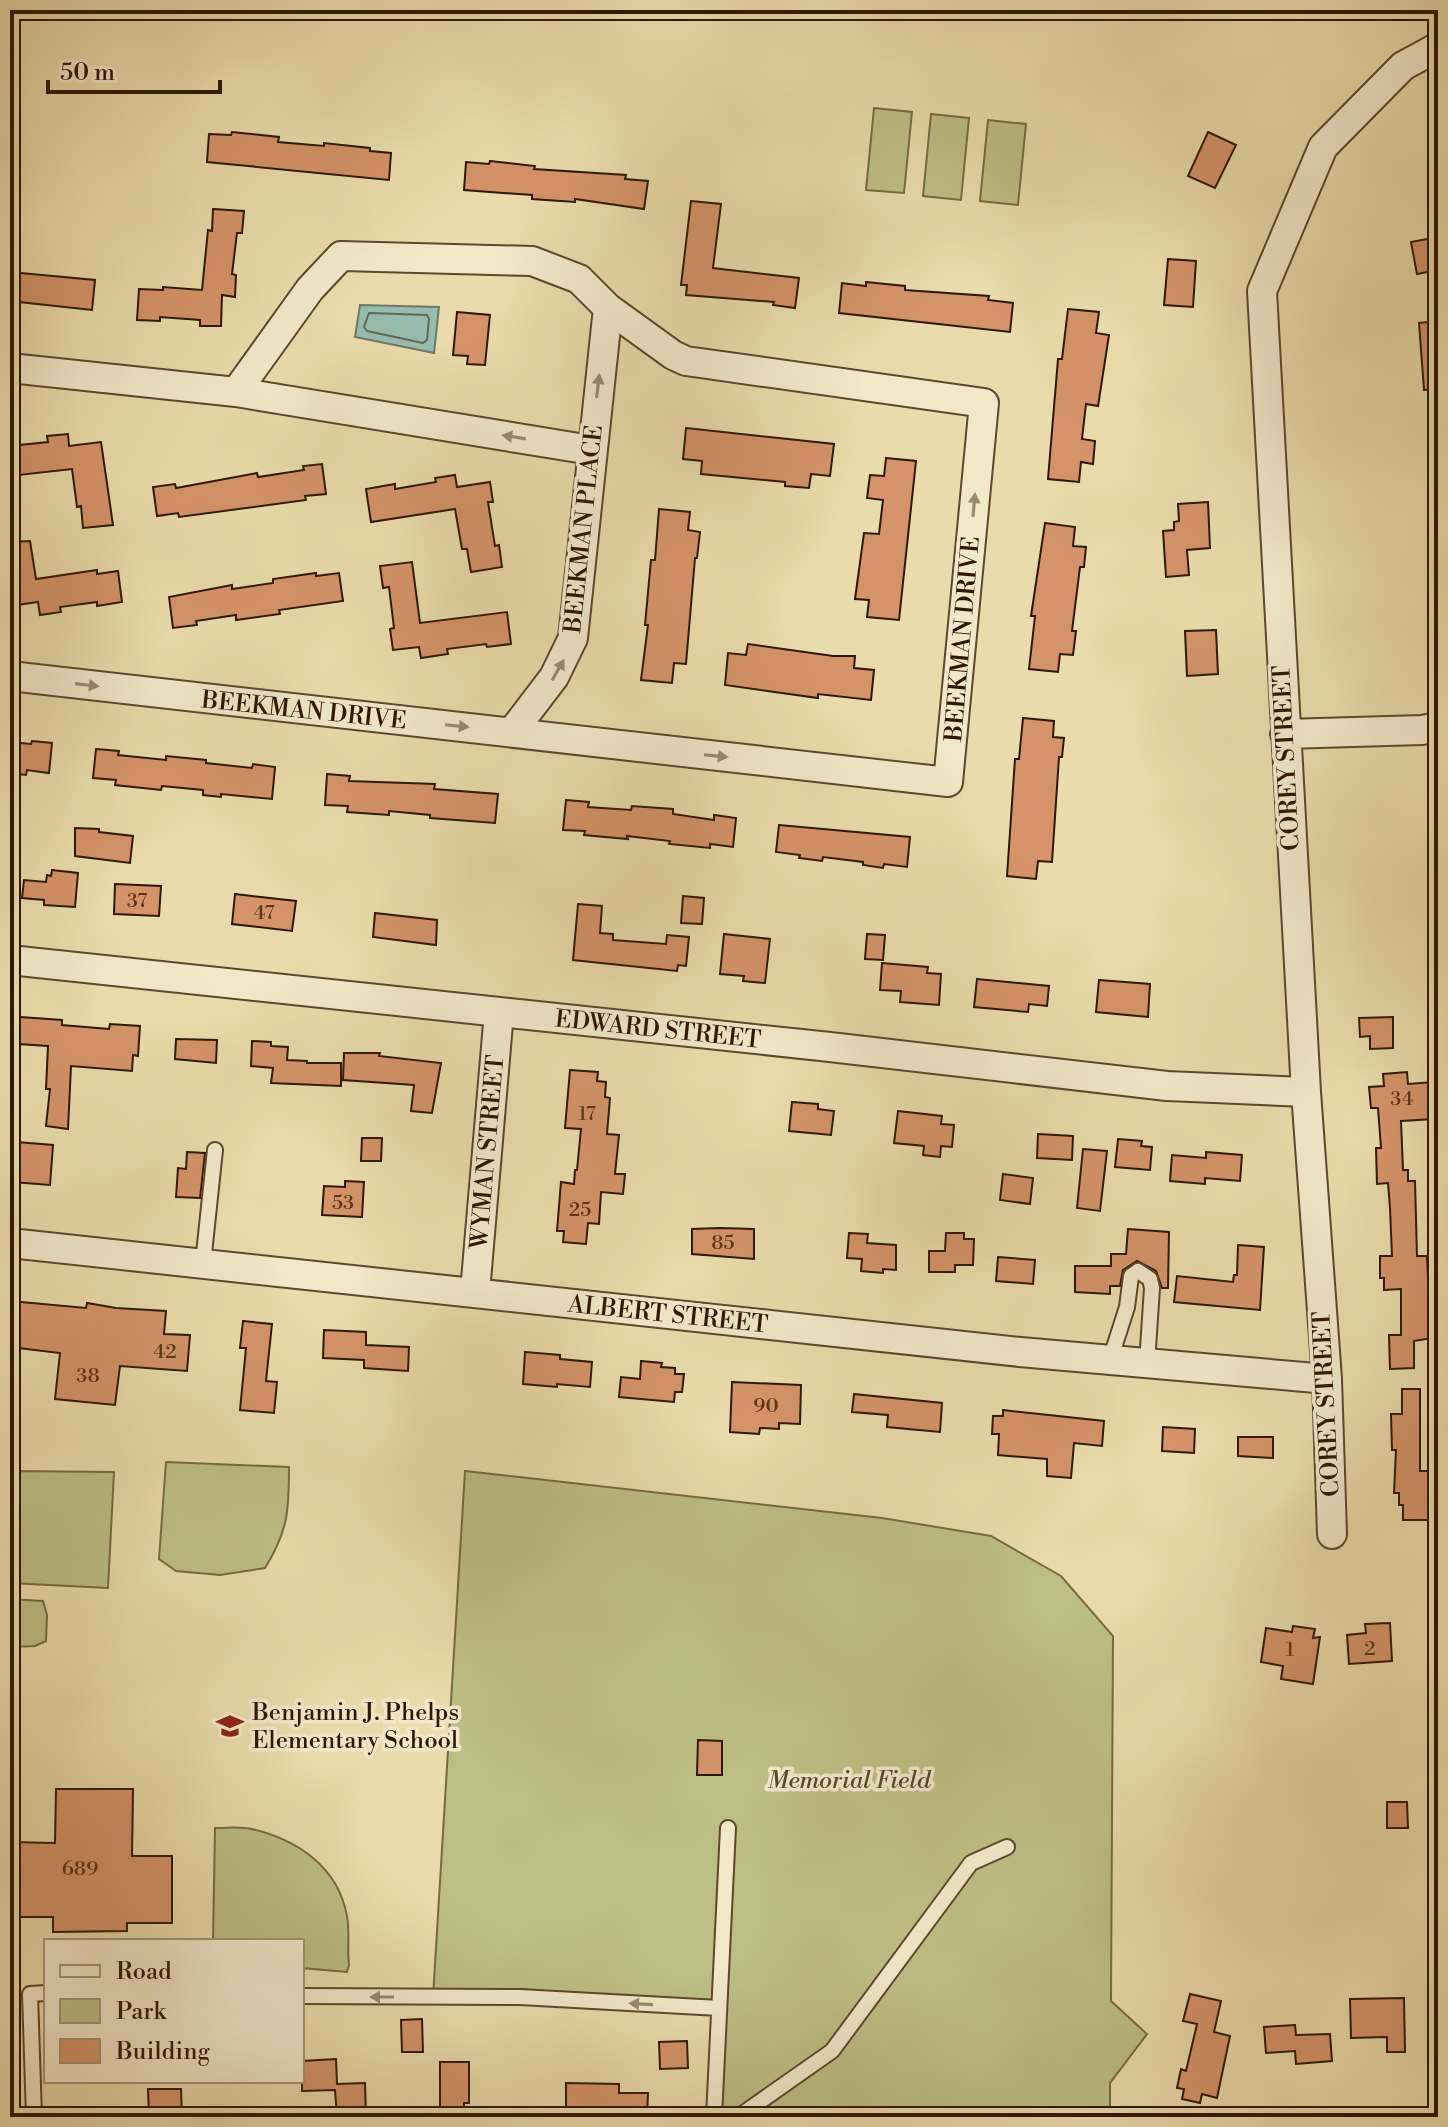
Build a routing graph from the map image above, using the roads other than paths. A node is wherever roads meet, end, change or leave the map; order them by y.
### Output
1 (1438, 47) edge
2 (608, 308) junction
3 (10, 368) edge
4 (236, 392) junction
5 (591, 450) junction
6 (10, 676) edge
7 (1438, 727) edge
8 (512, 732) junction
9 (1285, 734) junction
10 (10, 960) edge
11 (499, 1012) junction
12 (1306, 1092) junction
13 (215, 1150) dead end
14 (10, 1243) edge
15 (203, 1263) junction
16 (475, 1292) junction
17 (1110, 1360) junction
18 (1147, 1363) junction
19 (1327, 1379) junction
20 (1332, 1534) dead end
21 (728, 1828) dead end
22 (1007, 1847) dead end
23 (44, 1993) edge
24 (304, 1996) edge
25 (719, 2008) junction
26 (34, 2117) edge
27 (714, 2117) edge
28 (738, 2117) edge

1 - 9 street, COREY STREET
2 - 4 street, BEEKMAN DRIVE
5 -> 2 street, BEEKMAN PLACE
8 -> 2 street, BEEKMAN DRIVE
3 - 4 street
5 -> 4 street
8 -> 5 street, BEEKMAN PLACE
6 -> 8 street, BEEKMAN DRIVE
7 - 9 street
9 - 12 street, COREY STREET
10 - 11 street, EDWARD STREET
11 - 12 street, EDWARD STREET
11 - 16 street, WYMAN STREET
12 - 19 street, COREY STREET
13 - 15 lane
14 - 15 street, ALBERT STREET
15 - 16 street, ALBERT STREET
16 - 17 street, ALBERT STREET
17 - 18 street, ALBERT STREET
17 - 18 lane
18 - 19 street, ALBERT STREET
19 - 20 street, COREY STREET
21 - 25 lane
22 - 28 lane
23 - 26 lane
25 -> 24 lane
25 - 27 lane

